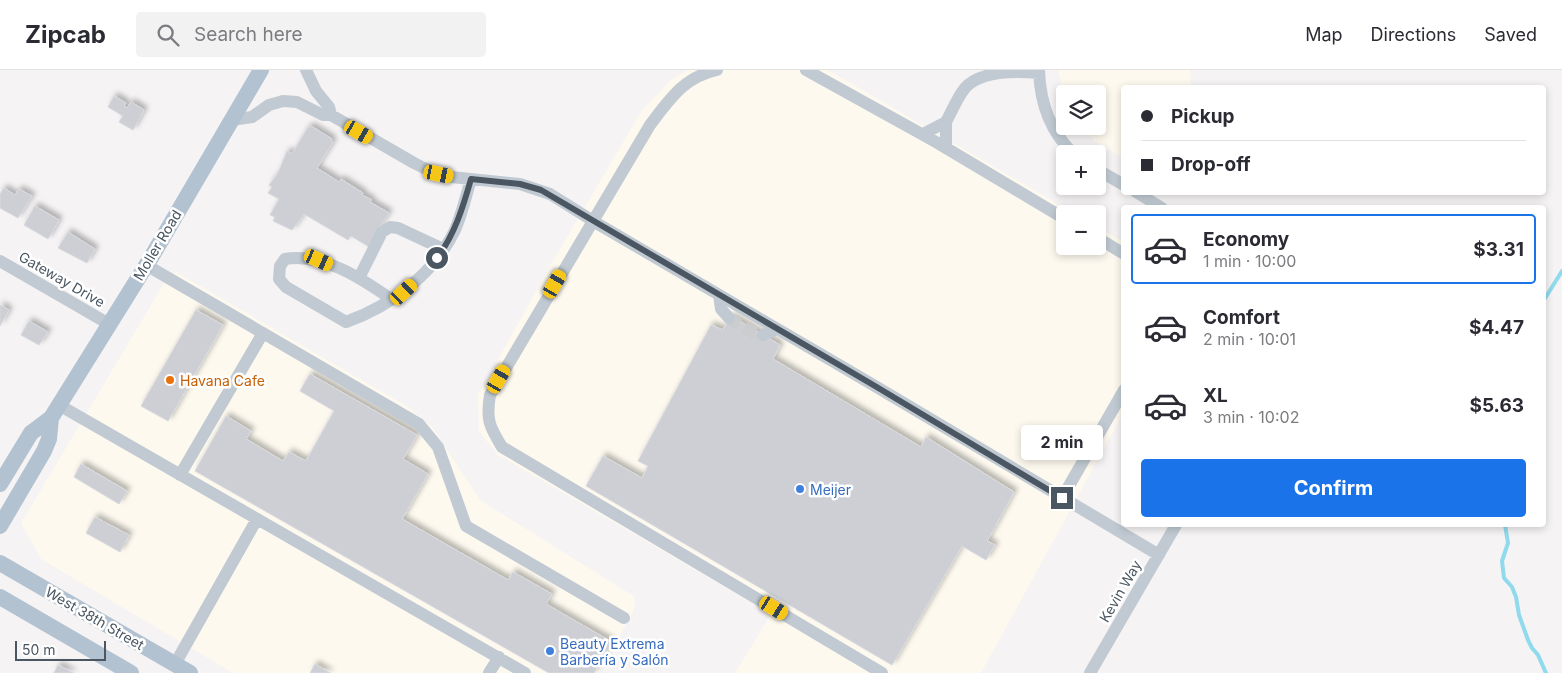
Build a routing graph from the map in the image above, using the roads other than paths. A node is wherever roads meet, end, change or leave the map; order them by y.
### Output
1 (261, 70) edge
2 (306, 70) edge
3 (717, 70) edge
4 (806, 70) edge
5 (1039, 71) edge
6 (331, 115) junction
7 (232, 120) junction
8 (946, 122) junction
9 (923, 134) junction
10 (1066, 145) edge
11 (946, 147) junction
12 (1106, 175) edge
13 (471, 179) junction
14 (1121, 183) edge
15 (1141, 195) edge
16 (1157, 205) edge
17 (1056, 214) edge
18 (592, 220) junction
19 (1106, 243) edge
20 (443, 250) junction
21 (1121, 252) edge
22 (0, 261) edge
23 (146, 265) junction
24 (359, 278) junction
25 (719, 295) junction
26 (391, 299) junction
27 (730, 318) tunnel mouth
28 (109, 324) junction
29 (777, 329) junction
30 (263, 333) junction
31 (763, 335) dead end
32 (1121, 395) edge
33 (55, 412) junction
34 (180, 475) junction
35 (0, 484) edge
36 (1062, 498) junction
37 (257, 519) junction
38 (0, 526) edge
39 (1175, 527) edge
40 (1159, 555) junction
41 (0, 563) edge
42 (0, 597) edge
43 (624, 618) dead end
44 (499, 657) junction
45 (175, 664) junction
46 (131, 673) edge
47 (190, 673) edge
48 (489, 673) edge
49 (525, 673) edge
50 (882, 673) edge
51 (1090, 673) edge

1 - 7 main road, Moller Road
2 - 6 street
3 - 18 street
4 - 9 street
5 - 8 street
5 - 10 street
6 - 7 street
6 - 13 street
7 - 23 main road, Moller Road
8 - 9 street
8 - 11 street
9 - 11 street
11 - 17 street
12 - 14 street
13 - 18 street
13 - 20 street
15 - 16 street
18 - 25 street
18 - 50 street
19 - 21 street
20 - 24 street
20 - 26 street
22 - 28 street, Gateway Drive
23 - 28 main road, Moller Road
23 - 30 street
24 - 26 street
24 - 26 street
25 - 27 street
25 - 29 street
28 - 33 main road, Moller Road
29 - 31 street
29 - 36 street
30 - 34 street
30 - 43 street
32 - 36 street
33 - 34 street
33 - 35 main road, Moller Road
33 - 38 main road, Moller Road
34 - 37 street
36 - 40 street
37 - 44 street
37 - 45 street
39 - 40 street, Kevin Way
40 - 51 street, Kevin Way
41 - 45 main road, West 38th Street
42 - 46 main road
44 - 48 street
44 - 49 street
45 - 47 main road, West 38th Street

